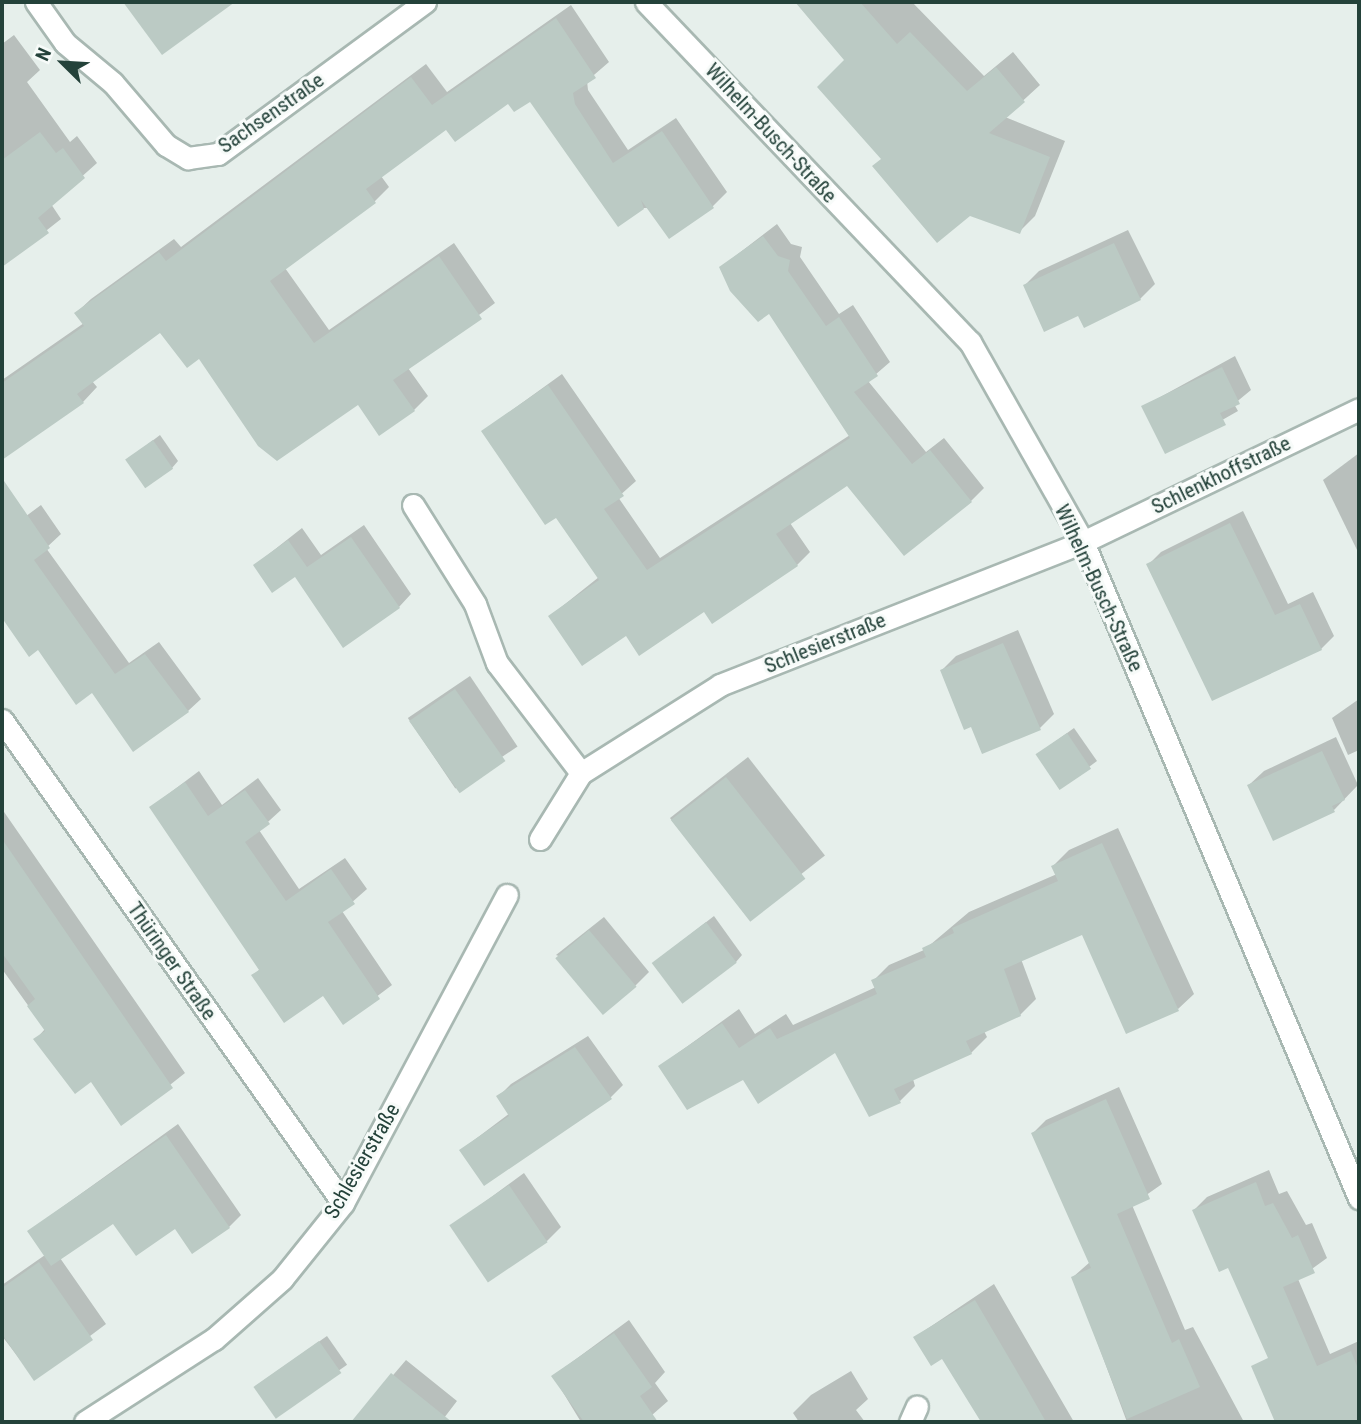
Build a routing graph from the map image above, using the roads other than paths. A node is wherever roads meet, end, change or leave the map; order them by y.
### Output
1 (36, 2) edge
2 (425, 2) edge
3 (646, 2) edge
4 (1359, 409) edge
5 (413, 505) dead end
6 (1083, 542) junction
7 (2, 720) edge
8 (581, 774) junction
9 (540, 839) dead end
10 (507, 895) dead end
11 (1359, 1198) edge
12 (342, 1203) junction
13 (85, 1422) edge

1 - 2 street, Sachsenstraße
3 - 6 street, Wilhelm-Busch-Straße
4 - 6 street, Schlenkhoffstraße
5 - 8 street
6 - 8 street, Schlesierstraße
6 - 11 street, Wilhelm-Busch-Straße
7 - 12 street, Thüringer Straße
8 - 9 street, Schlesierstraße
10 - 12 street, Schlesierstraße
12 - 13 street, Schlesierstraße

